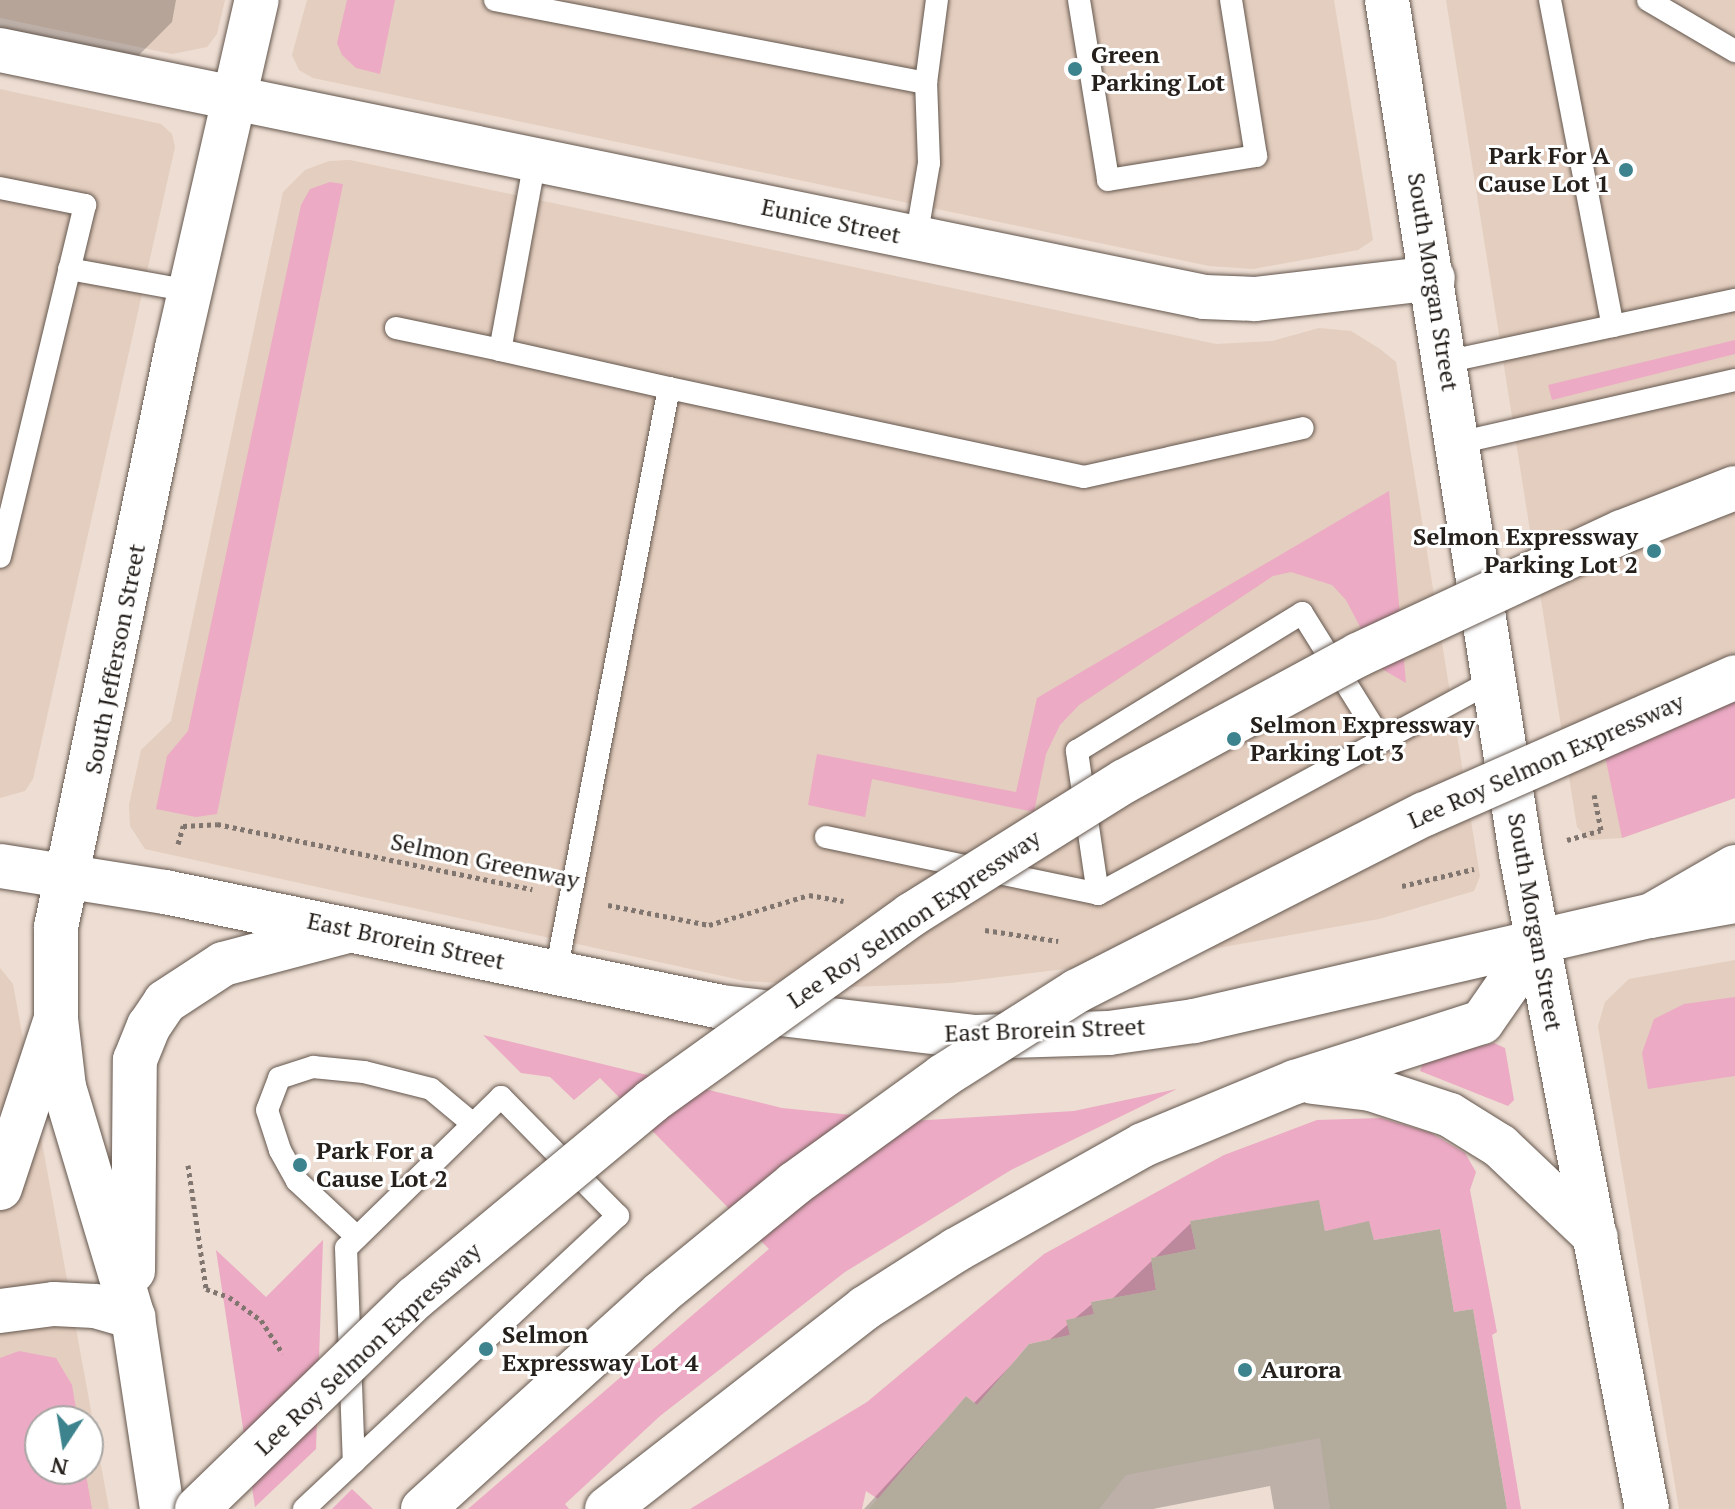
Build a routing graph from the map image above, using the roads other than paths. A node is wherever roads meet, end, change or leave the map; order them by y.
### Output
1 (257, 0) edge
2 (495, 0) edge
3 (937, 0) edge
4 (1079, 0) edge
5 (1231, 0) edge
6 (1387, 0) edge
7 (1550, 0) edge
8 (1648, 0) edge
9 (0, 50) edge
10 (1735, 51) edge
11 (926, 83) junction
12 (234, 98) junction
13 (535, 160) junction
14 (0, 188) edge
15 (916, 239) junction
16 (69, 269) junction
17 (1433, 278) junction
18 (190, 291) junction
19 (1735, 300) edge
20 (1613, 326) junction
21 (396, 328) dead end
22 (500, 350) junction
23 (1445, 362) junction
24 (1735, 380) edge
25 (669, 388) junction
26 (1303, 428) dead end
27 (1458, 443) junction
28 (1735, 488) edge
29 (0, 557) edge
30 (1735, 677) edge
31 (1494, 680) junction
32 (1382, 741) junction
33 (826, 837) dead end
34 (0, 866) edge
35 (1735, 867) edge
36 (68, 879) junction
37 (1098, 894) junction
38 (1735, 901) edge
39 (1650, 916) junction
40 (353, 930) junction
41 (1537, 943) junction
42 (556, 972) junction
43 (56, 1019) junction
44 (1295, 1082) junction
45 (473, 1124) junction
46 (0, 1188) edge
47 (357, 1237) junction
48 (1596, 1237) junction
49 (0, 1311) edge
50 (133, 1317) junction
51 (354, 1462) junction
52 (162, 1509) edge
53 (197, 1509) edge
54 (304, 1509) edge
55 (423, 1509) edge
56 (607, 1509) edge
57 (1647, 1509) edge

1 - 12 main road, South Jefferson Street
2 - 11 lane
3 - 11 lane
4 - 5 lane
6 - 17 main road, South Morgan Street
7 - 20 lane
8 - 10 lane
9 - 12 main road, Eunice Street
11 - 15 lane
12 - 13 main road, Eunice Street
12 - 18 main road, South Jefferson Street
13 - 15 main road, Eunice Street
13 - 22 lane
14 - 16 lane
15 - 17 main road, Eunice Street
16 - 18 lane
16 - 29 lane
17 - 23 main road, South Morgan Street
18 - 36 main road, South Jefferson Street
19 - 20 lane
20 - 23 lane
21 - 22 lane
22 - 25 lane
23 - 27 main road, South Morgan Street
24 - 27 lane
25 - 26 lane
25 - 42 lane
27 - 31 main road, South Morgan Street
28 - 53 main road, Lee Roy Selmon Expressway, bridge
30 - 55 main road, Lee Roy Selmon Expressway, bridge
31 - 32 lane
31 - 41 main road, South Morgan Street
32 - 37 lane
32 - 37 lane
33 - 37 lane
34 - 36 main road, East Brorein Street
35 - 39 main road
36 - 40 main road, East Brorein Street
36 - 43 main road, South Jefferson Street
38 - 39 main road, East Brorein Street
39 - 41 main road, East Brorein Street
40 - 42 main road, East Brorein Street
40 - 50 main road, South Jefferson Street
41 - 42 main road, East Brorein Street
41 - 44 main road
41 - 48 main road, South Morgan Street
43 - 46 main road
43 - 50 main road, South Jefferson Street
44 - 48 main road
44 - 56 main road
45 - 47 lane
45 - 47 lane
45 - 51 lane
47 - 51 lane
48 - 57 main road, South Morgan Street
49 - 50 main road
50 - 52 main road, South Jefferson Street
51 - 54 lane

